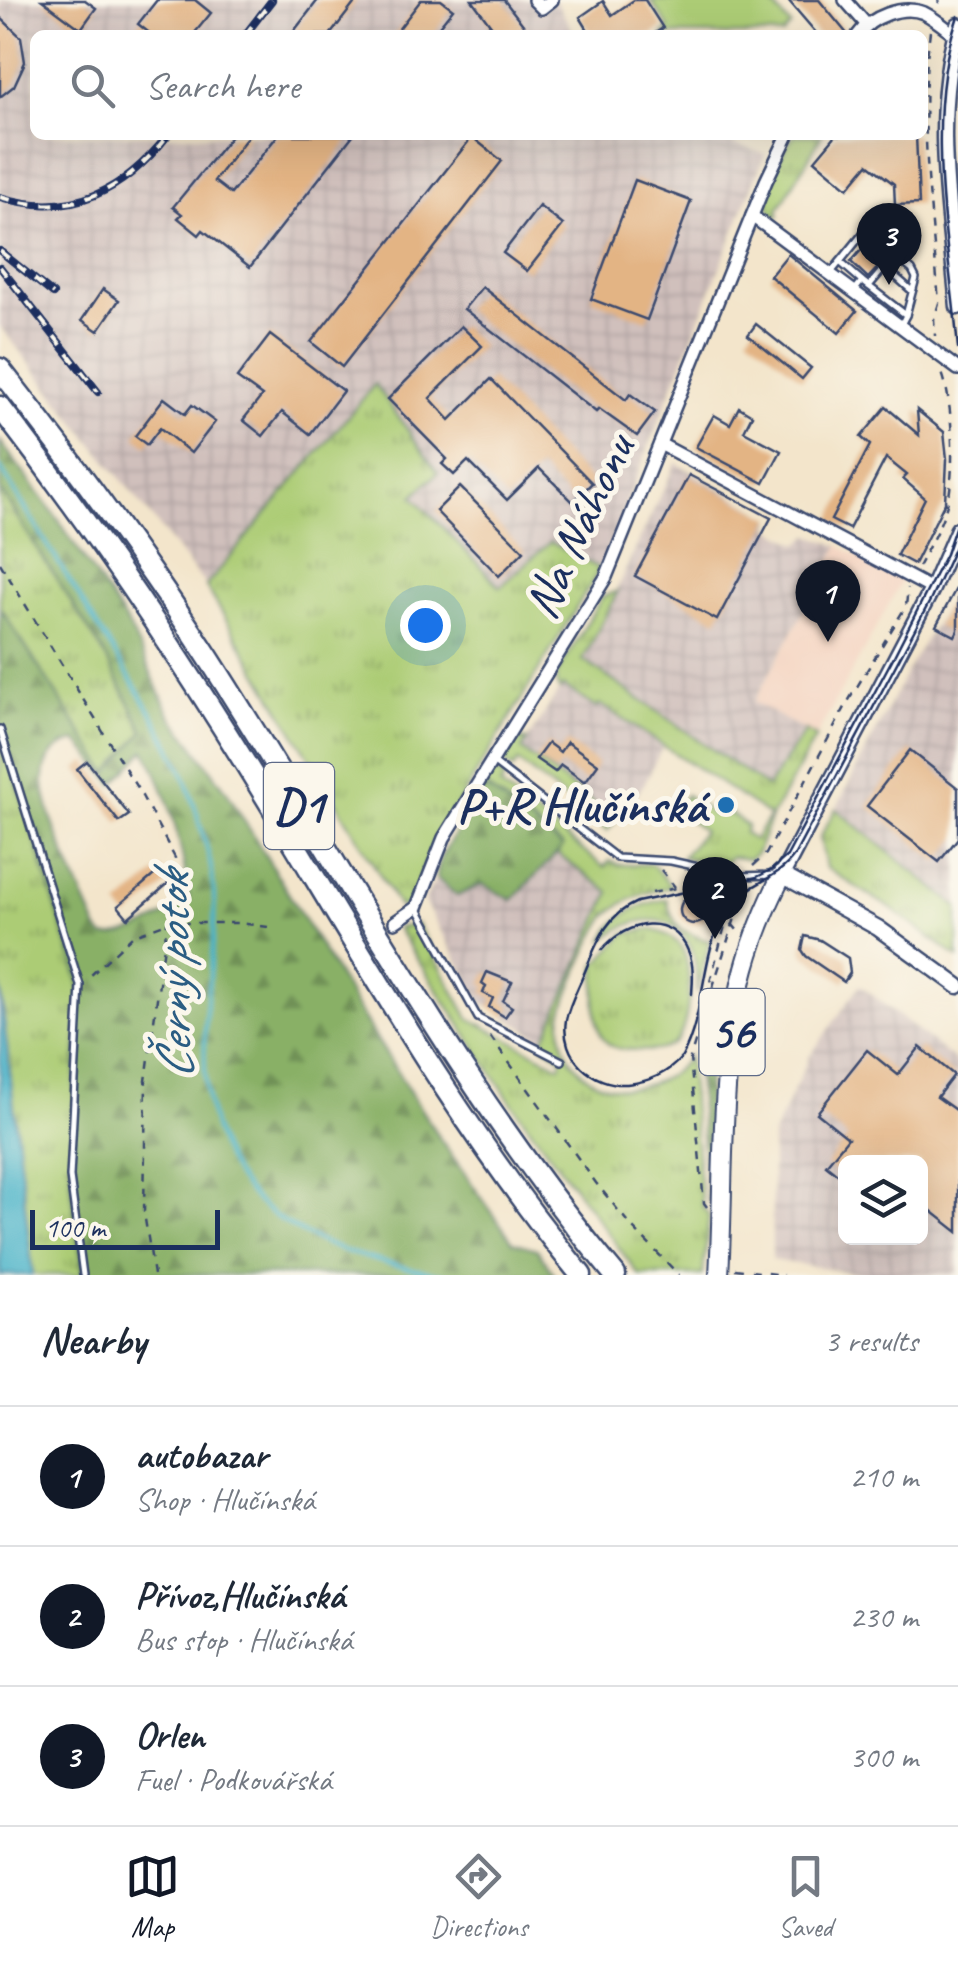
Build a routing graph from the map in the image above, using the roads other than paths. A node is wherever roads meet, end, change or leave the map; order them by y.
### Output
1 (534, 0) edge
2 (552, 0) edge
3 (845, 0) edge
4 (862, 30) edge
5 (957, 32) edge
6 (786, 140) edge
7 (752, 216) junction
8 (873, 238) dead end
9 (889, 251) dead end
10 (840, 262) junction
11 (829, 275) junction
12 (862, 281) junction
13 (869, 286) junction
14 (912, 291) junction
15 (852, 292) junction
16 (958, 308) edge
17 (906, 315) junction
18 (899, 327) junction
19 (0, 369) edge
20 (958, 369) edge
21 (0, 408) edge
22 (660, 444) junction
23 (958, 530) edge
24 (932, 589) junction
25 (0, 729) edge
26 (492, 762) junction
27 (782, 875) junction
28 (417, 907) junction
29 (394, 922) dead end
30 (958, 986) edge
31 (562, 1061) dead end
32 (726, 1272) edge
33 (83, 1275) edge
34 (581, 1275) edge
35 (615, 1275) edge

1 - 2 street
3 - 4 street
4 - 5 street
5 - 16 street
6 - 7 street, Na Náhonu
7 - 11 street
7 - 22 street, Na Náhonu
8 - 10 lane
9 - 14 lane
10 - 11 lane
10 - 12 lane
11 - 15 street
12 - 13 lane
12 - 15 lane
13 - 14 lane
13 - 17 lane
14 - 17 lane
15 - 18 street
17 - 18 lane
18 - 20 street
19 - 35 highway, D1
21 - 34 highway, D1
22 - 24 street
22 - 26 street, Na Náhonu
23 - 24 street
24 - 27 street
25 - 33 lane
26 - 27 lane
26 - 28 street, Na Náhonu
27 - 30 street
27 - 32 main road, 56
28 - 29 street
28 - 31 lane

